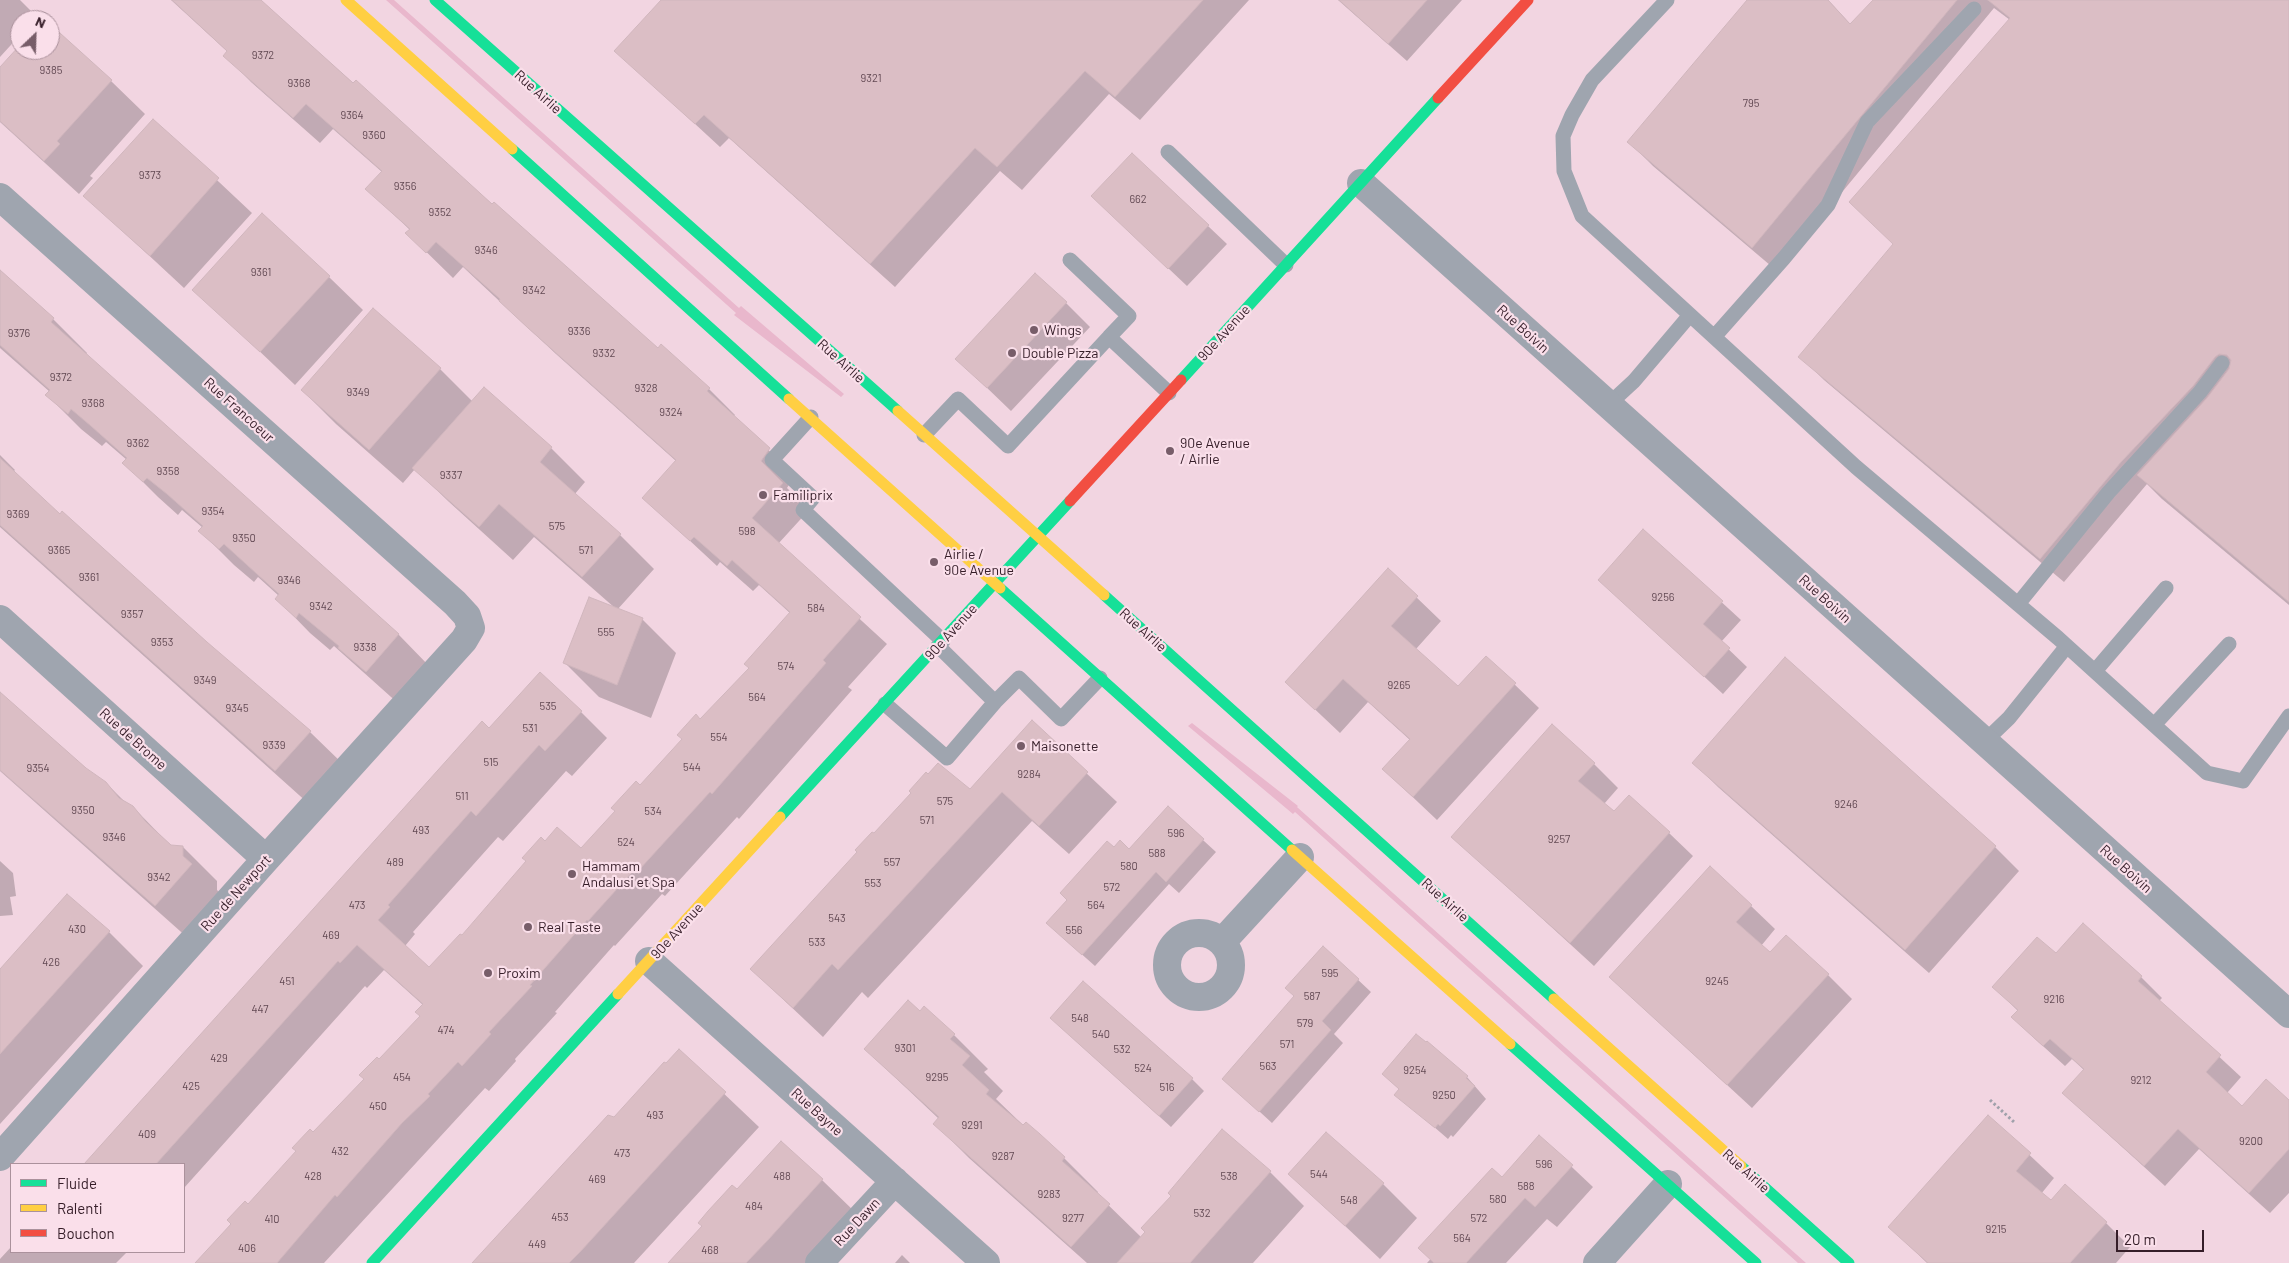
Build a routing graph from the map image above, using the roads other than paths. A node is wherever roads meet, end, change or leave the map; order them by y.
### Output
1 (346, 0) edge
2 (435, 0) edge
3 (1528, 0) edge
4 (1667, 0) edge
5 (1974, 9) dead end
6 (1168, 152) dead end
7 (1360, 183) junction
8 (0, 197) edge
9 (1070, 260) dead end
10 (1286, 265) junction
11 (1690, 315) junction
12 (1110, 337) junction
13 (1714, 337) junction
14 (2222, 363) dead end
15 (1169, 393) junction
16 (1608, 405) junction
17 (811, 417) junction
18 (924, 435) junction
19 (1038, 537) junction
20 (996, 583) junction
21 (2166, 588) dead end
22 (2018, 604) junction
23 (0, 620) edge
24 (470, 628) joint
25 (940, 644) junction
26 (2229, 644) dead end
27 (2067, 646) junction
28 (2095, 671) junction
29 (1100, 678) junction
30 (995, 702) junction
31 (885, 704) junction
32 (2289, 716) edge
33 (2154, 725) junction
34 (1984, 742) junction
35 (1300, 857) junction
36 (266, 859) junction
37 (1222, 942) dead end
38 (649, 961) junction
39 (2289, 1014) edge
40 (0, 1158) edge
41 (895, 1182) junction
42 (1668, 1184) junction
43 (372, 1263) edge
44 (819, 1263) edge
45 (986, 1263) edge
46 (1597, 1263) edge
47 (1756, 1263) edge
48 (1849, 1263) edge

1 - 17 main road
2 - 18 main road, Rue Airlie
3 - 7 main road, 90e Avenue
4 - 11 lane
5 - 13 lane
6 - 10 lane
7 - 10 main road, 90e Avenue
7 - 16 street, Rue Boivin
8 - 24 street, Rue Francoeur
9 - 12 lane
10 - 15 main road, 90e Avenue
11 - 13 lane
11 - 16 lane
12 - 15 lane
12 - 18 lane
13 - 22 lane
14 - 22 lane
15 - 19 main road, 90e Avenue
16 - 34 street, Rue Boivin
17 - 20 main road
17 - 25 lane
18 - 19 main road, Rue Airlie
19 - 20 main road, 90e Avenue
19 - 48 main road, Rue Airlie
20 - 25 main road, 90e Avenue
20 - 29 main road
21 - 28 lane
22 - 27 lane
23 - 36 street, Rue de Brome
24 - 36 street, Rue de Newport
25 - 30 lane
25 - 31 main road, 90e Avenue
26 - 33 lane
27 - 28 lane
27 - 34 lane
28 - 33 lane
29 - 30 lane
29 - 35 main road
30 - 31 lane
31 - 38 main road, 90e Avenue
32 - 33 lane
34 - 39 street, Rue Boivin
35 - 37 street
35 - 42 main road
36 - 40 street, Rue de Newport
38 - 41 street, Rue Bayne
38 - 43 main road, 90e Avenue
41 - 44 street, Rue Dawn
41 - 45 street, Rue Bayne
42 - 46 street
42 - 47 main road

